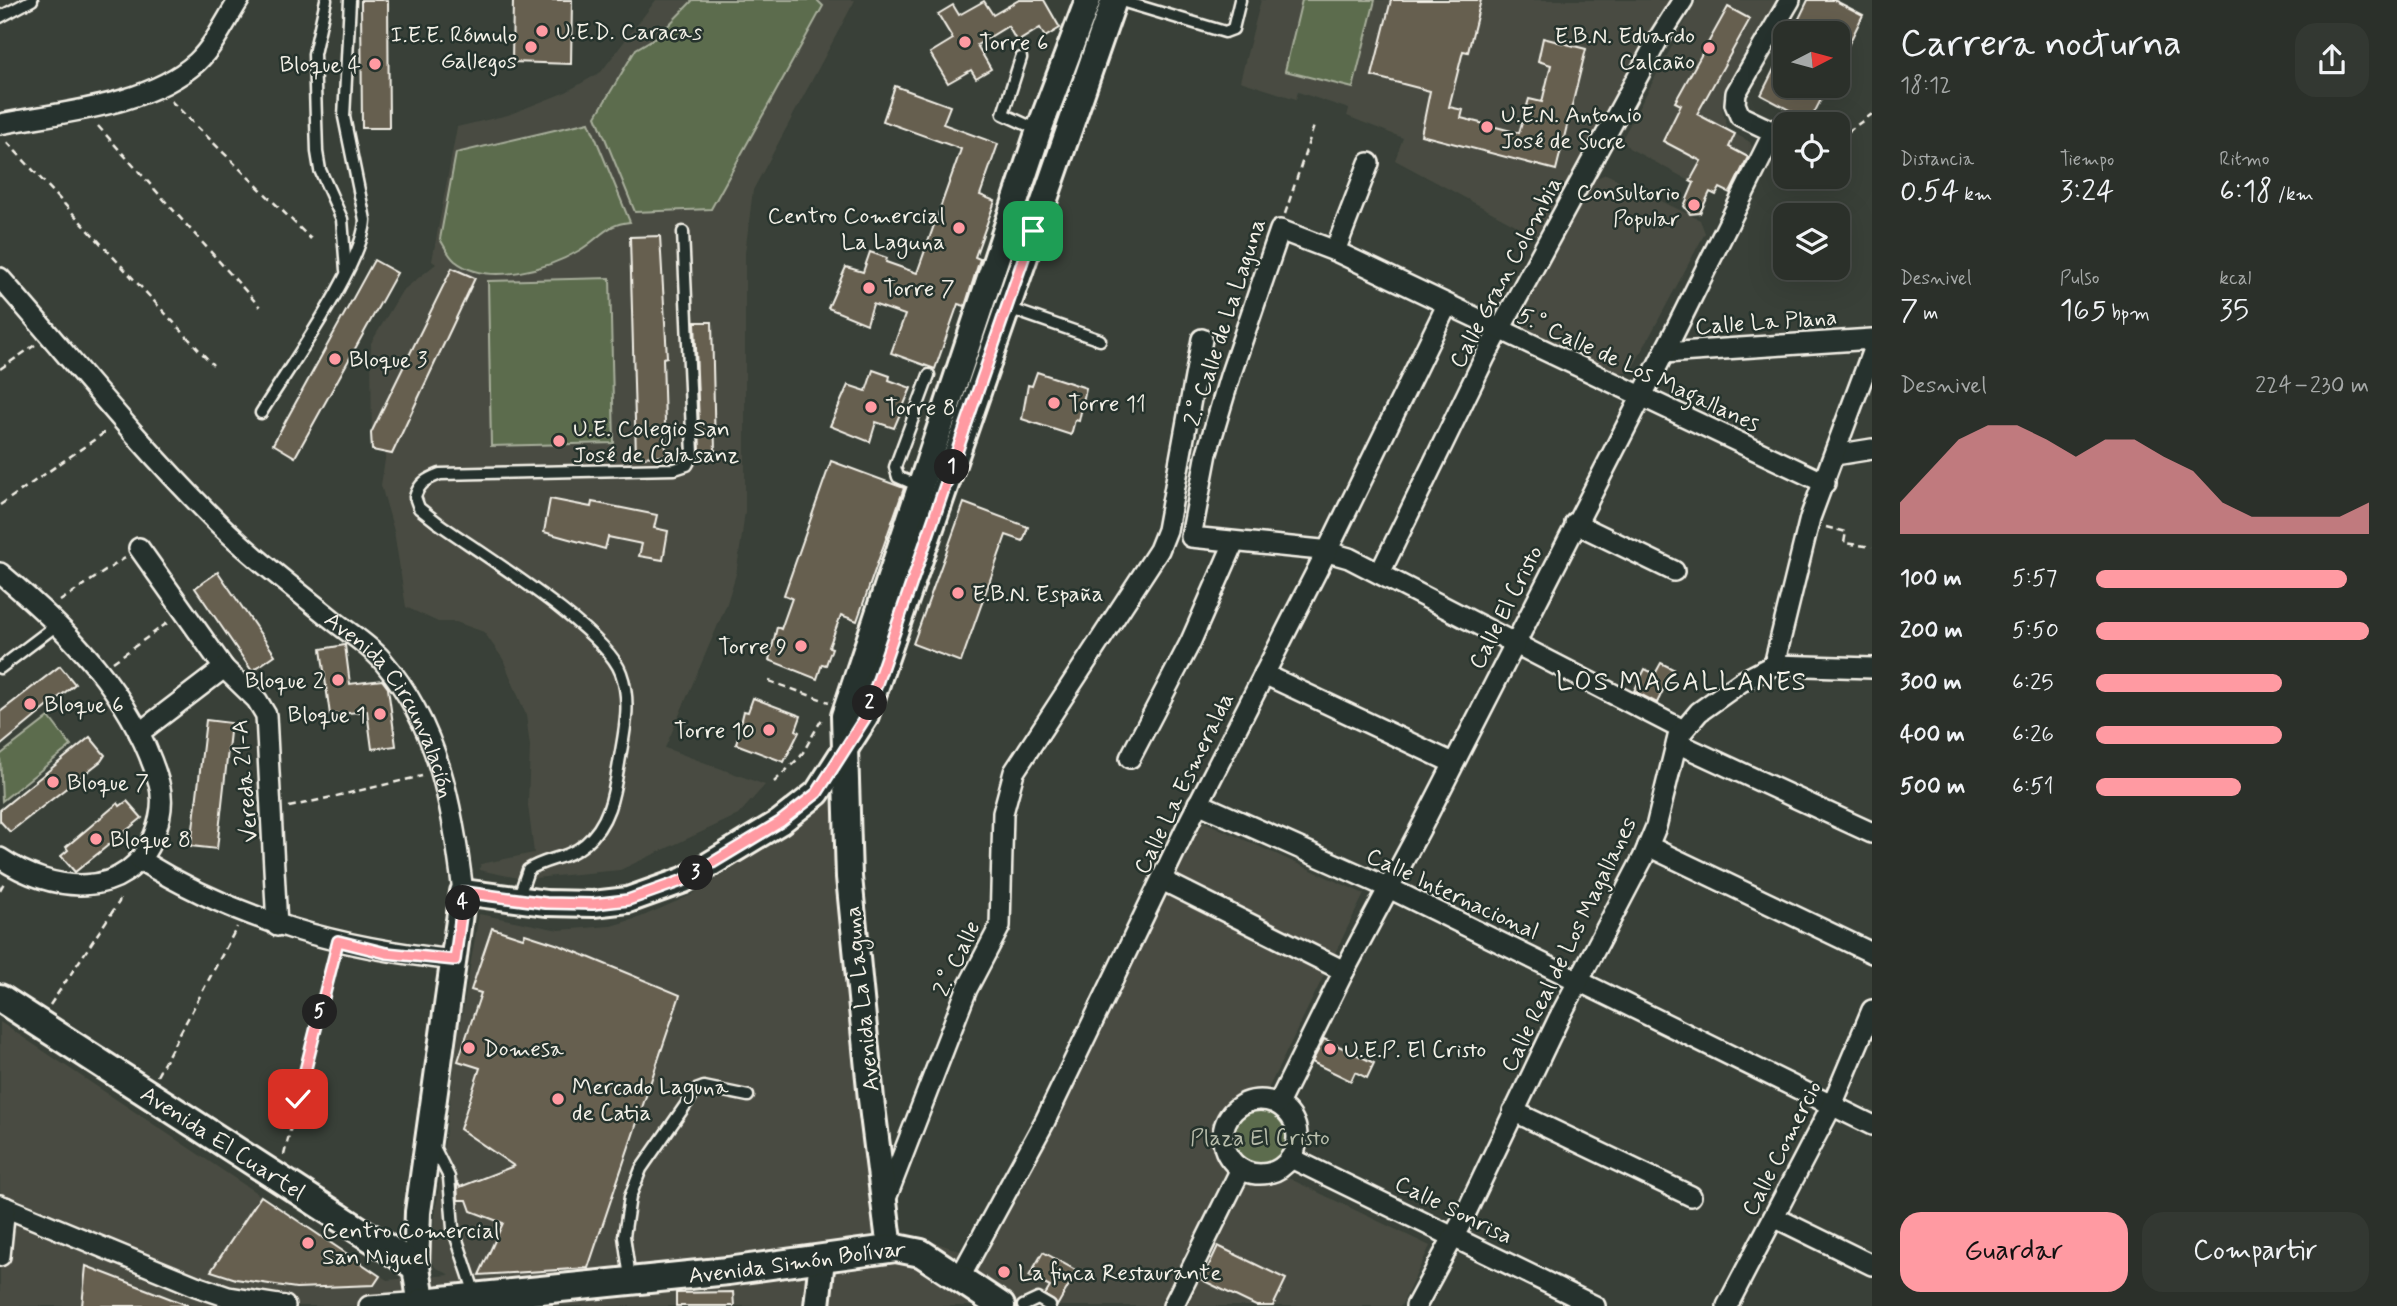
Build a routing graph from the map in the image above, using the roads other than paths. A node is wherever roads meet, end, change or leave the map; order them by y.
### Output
1 (32, 0) edge
2 (239, 0) edge
3 (326, 0) edge
4 (350, 0) edge
5 (1088, 0) edge
6 (1116, 0) edge
7 (1240, 0) edge
8 (1683, 0) edge
9 (1790, 0) edge
10 (0, 18) edge
11 (1021, 58) dead end
12 (0, 124) edge
13 (1039, 130) junction
14 (1773, 131) edge
15 (1773, 145) edge
16 (1369, 163) dead end
17 (1280, 230) joint
18 (683, 232) dead end
19 (1335, 251) junction
20 (346, 274) junction
21 (0, 278) edge
22 (1447, 305) junction
23 (1007, 308) junction
24 (1500, 330) junction
25 (1202, 339) dead end
26 (1872, 339) edge
27 (1100, 340) dead end
28 (1872, 352) edge
29 (1664, 353) junction
30 (929, 375) dead end
31 (1641, 396) junction
32 (261, 413) dead end
33 (1872, 449) edge
34 (1835, 455) junction
35 (1825, 483) junction
36 (921, 487) junction
37 (1575, 523) junction
38 (1234, 543) junction
39 (139, 548) road end
40 (1327, 551) junction
41 (1674, 571) dead end
42 (0, 573) edge
43 (1380, 573) junction
44 (52, 617) junction
45 (1514, 644) junction
46 (1774, 666) junction
47 (0, 668) edge
48 (224, 668) junction
49 (1872, 668) edge
50 (1264, 674) junction
51 (1062, 695) joint
52 (139, 733) junction
53 (1680, 736) junction
54 (844, 748) junction
55 (1130, 758) dead end
56 (1453, 763) junction
57 (1198, 803) junction
58 (1872, 832) edge
59 (1648, 846) junction
60 (0, 858) edge
61 (139, 860) junction
62 (1163, 880) junction
63 (1389, 888) junction
64 (464, 892) junction
65 (518, 899) junction
66 (277, 926) junction
67 (1872, 953) edge
68 (455, 960) junction
69 (1344, 971) junction
70 (1579, 981) junction
71 (0, 998) edge
72 (1872, 1010) edge
73 (748, 1096) dead end
74 (1278, 1104) junction
75 (1832, 1105) junction
76 (1513, 1111) junction
77 (1872, 1125) edge
78 (429, 1138) junction
79 (1291, 1158) junction
80 (1241, 1169) junction
81 (1691, 1196) dead end
82 (884, 1202) junction
83 (3, 1206) edge
84 (1774, 1217) junction
85 (1454, 1235) junction
86 (890, 1249) junction
87 (0, 1256) edge
88 (822, 1259) junction
89 (1872, 1265) edge
90 (416, 1267) junction
91 (959, 1279) junction
92 (630, 1282) junction
93 (491, 1300) edge
94 (422, 1304) edge
95 (279, 1306) edge
96 (369, 1306) edge
97 (817, 1306) edge
98 (1001, 1306) edge
99 (1023, 1306) edge
100 (1050, 1306) edge
101 (1173, 1306) edge
102 (1416, 1306) edge
103 (1595, 1306) edge
104 (1727, 1306) edge

1 - 10 lane
2 - 12 street
3 - 20 lane
4 - 20 lane
5 - 13 street, Avenida La Laguna
6 - 7 lane
6 - 23 street, Avenida La Laguna
8 - 24 street, Calle Gran Colombia
9 - 14 street, Calle El Cristo
11 - 13 lane
13 - 36 street, Avenida La Laguna
15 - 29 street, Calle El Cristo
16 - 19 street
17 - 19 street, 5.° Calle de Los Magallanes
17 - 38 street, 2.° Calle de La Laguna
18 - 65 lane
19 - 22 street, 5.° Calle de Los Magallanes
20 - 32 lane
21 - 64 street, Avenida Circunvalación
22 - 24 street, 5.° Calle de Los Magallanes
22 - 40 street, Calle La Esmeralda
23 - 27 lane
23 - 54 street, Avenida La Laguna
24 - 31 street, 5.° Calle de Los Magallanes
24 - 43 street, Calle Gran Colombia
25 - 51 street, 2.° Calle de La Laguna
26 - 29 street, Calle La Plana
28 - 34 street
29 - 31 street, Calle El Cristo
30 - 36 lane
31 - 35 street, 5.° Calle de Los Magallanes
31 - 37 street, Calle El Cristo
33 - 34 street
34 - 35 street
35 - 46 street
36 - 54 street, Avenida La Laguna
37 - 41 street
37 - 45 street, Calle El Cristo
38 - 40 street
38 - 55 street
39 - 48 street, Vereda 21-A
40 - 43 street
40 - 50 street, Calle La Esmeralda
42 - 44 street
43 - 45 street
44 - 47 lane
44 - 52 street
45 - 53 street
45 - 56 street, Calle El Cristo
46 - 49 street
46 - 53 street, Calle Real de Los Magallanes
48 - 52 street
48 - 66 street, Vereda 21-A
50 - 56 street
50 - 57 street, Calle La Esmeralda
51 - 82 street, 2.° Calle
52 - 61 street
53 - 58 street
53 - 59 street, Calle Real de Los Magallanes
54 - 65 street, Avenida La Laguna
54 - 82 street, Avenida La Laguna
56 - 63 street, Calle El Cristo
57 - 62 street, Calle La Esmeralda
57 - 63 street, Calle Internacional
59 - 67 street
59 - 70 street, Calle Real de Los Magallanes
60 - 61 street
61 - 66 street
62 - 69 street
62 - 91 street, Calle La Esmeralda
63 - 69 street, Calle El Cristo
63 - 70 street, Calle Internacional
64 - 65 street, Avenida La Laguna
64 - 68 street, Avenida Circunvalación
66 - 68 street
68 - 78 street, Avenida Circunvalación
69 - 74 street, Calle El Cristo
70 - 75 street, Calle Internacional
70 - 76 street, Calle Real de Los Magallanes
71 - 90 main road, Avenida El Cuartel
72 - 75 street, Calle Comercio
73 - 92 lane
74 - 79 street
74 - 80 street
75 - 77 street, Calle Internacional
75 - 84 street, Calle Comercio
76 - 81 street
76 - 85 street, Calle Real de Los Magallanes
78 - 90 street, Avenida Circunvalación
78 - 93 lane
79 - 80 street
79 - 85 street, Calle Sonrisa
80 - 101 street
82 - 86 street, Avenida La Laguna
83 - 87 street
83 - 95 street
84 - 89 street
84 - 104 street, Calle Comercio
85 - 102 street, Calle Real de Los Magallanes
85 - 103 street, Calle Sonrisa
86 - 88 main road, Avenida Simón Bolívar
86 - 91 main road, Avenida Simón Bolívar
88 - 92 main road, Avenida Simón Bolívar
88 - 97 street
90 - 94 main road
91 - 98 main road, Avenida Simón Bolívar
92 - 93 main road, Avenida Simón Bolívar
93 - 94 main road, Avenida Simón Bolívar
94 - 96 street, Avenida Simón Bolívar
99 - 100 lane

